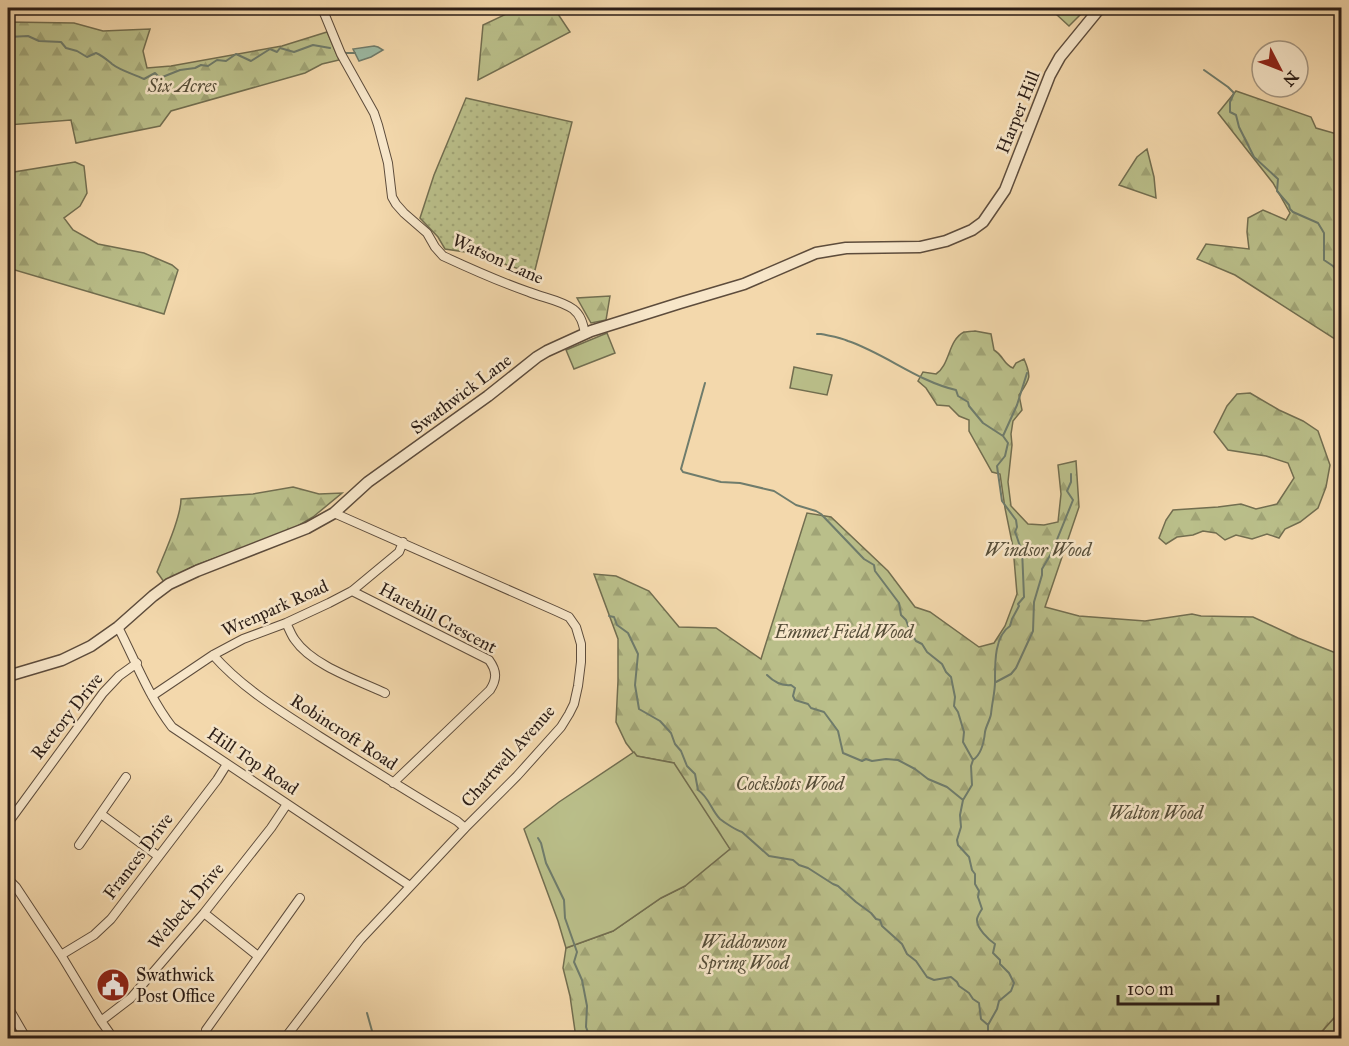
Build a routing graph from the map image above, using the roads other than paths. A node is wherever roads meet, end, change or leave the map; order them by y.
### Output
1 (322, 8) edge
2 (1100, 8) edge
3 (972, 230) joint
4 (585, 333) junction
5 (334, 513) junction
6 (403, 542) junction
7 (352, 591) junction
8 (286, 622) junction
9 (118, 627) junction
10 (213, 656) junction
11 (136, 663) junction
12 (8, 676) edge
13 (385, 693) dead end
14 (152, 696) junction
15 (228, 764) junction
16 (126, 777) dead end
17 (393, 783) junction
18 (287, 804) junction
19 (101, 814) junction
20 (8, 823) edge
21 (465, 828) junction
22 (79, 845) dead end
23 (158, 856) junction
24 (8, 879) edge
25 (410, 886) junction
26 (300, 898) dead end
27 (204, 913) junction
28 (61, 955) junction
29 (258, 956) junction
30 (8, 1007) edge
31 (101, 1021) junction
32 (206, 1030) dead end
33 (26, 1038) edge
34 (113, 1038) edge
35 (285, 1038) edge

1 - 4 street, Watson Lane
2 - 3 street, Harper Hill
3 - 4 street, Swathwick Lane
4 - 5 street, Swathwick Lane
5 - 6 street, Chartwell Avenue
5 - 9 street, Swathwick Lane
6 - 7 street, Wrenpark Road
6 - 21 street, Chartwell Avenue
7 - 8 street, Wrenpark Road
7 - 17 street, Harehill Crescent
8 - 10 street, Wrenpark Road
8 - 13 street
9 - 11 street, Hill Top Road
9 - 12 street, Swathwick Lane
10 - 14 street, Wrenpark Road
10 - 17 street, Robincroft Road
11 - 14 street, Hill Top Road
11 - 20 street, Rectory Drive
14 - 15 street, Hill Top Road
15 - 18 street, Hill Top Road
15 - 23 street, Frances Drive
16 - 19 street
17 - 21 street, Robincroft Road
18 - 25 street, Hill Top Road
18 - 27 street, Welbeck Drive
19 - 22 street
19 - 23 street
21 - 25 street, Chartwell Avenue
23 - 28 street, Frances Drive
24 - 28 street
25 - 35 street, Chartwell Avenue
26 - 29 street
27 - 29 street
27 - 31 street, Welbeck Drive
28 - 31 street
29 - 32 street
30 - 33 street
31 - 34 street

